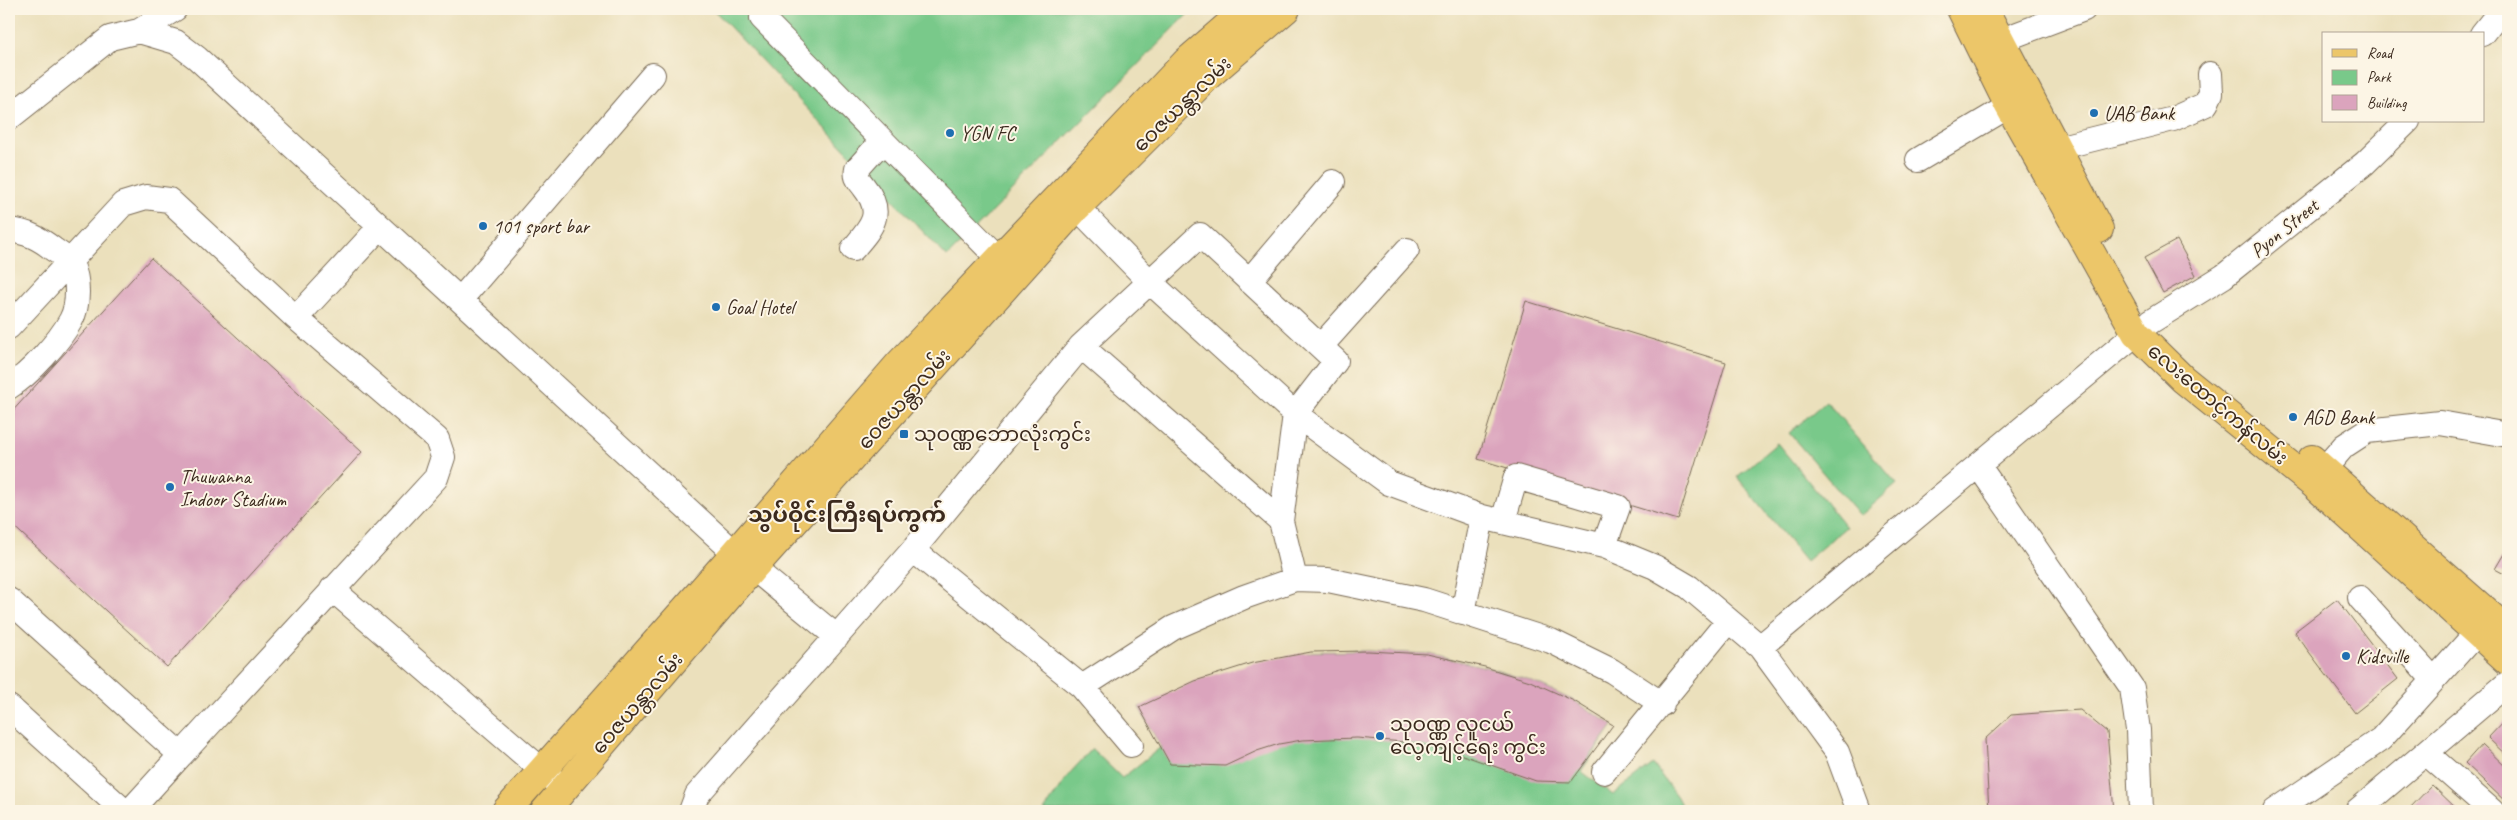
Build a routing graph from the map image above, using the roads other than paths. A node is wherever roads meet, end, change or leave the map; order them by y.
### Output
1 (175, 9) edge
2 (1247, 9) edge
3 (1286, 9) edge
4 (1961, 9) edge
5 (1984, 9) edge
6 (2084, 9) edge
7 (2504, 11) edge
8 (762, 18) dead end
9 (139, 31) junction
10 (2484, 32) edge
11 (2002, 40) junction
12 (2210, 74) dead end
13 (653, 75) dead end
14 (2019, 100) junction
15 (9, 118) edge
16 (2407, 122) edge
17 (882, 141) junction
18 (2057, 148) junction
19 (1918, 160) dead end
20 (1333, 182) dead end
21 (1070, 200) junction
22 (380, 227) junction
23 (9, 230) edge
24 (853, 249) dead end
25 (1407, 250) dead end
26 (2103, 256) junction
27 (999, 259) junction
28 (70, 262) junction
29 (1249, 281) junction
30 (1150, 282) junction
31 (460, 300) junction
32 (296, 318) junction
33 (9, 327) edge
34 (2143, 328) junction
35 (1081, 346) junction
36 (1320, 346) junction
37 (9, 387) edge
38 (1295, 414) junction
39 (2508, 435) edge
40 (1978, 465) junction
41 (2318, 476) junction
42 (1492, 519) junction
43 (1281, 521) junction
44 (1604, 546) junction
45 (914, 550) junction
46 (744, 561) junction
47 (1295, 579) junction
48 (332, 589) junction
49 (2360, 598) dead end
50 (9, 600) edge
51 (1463, 613) junction
52 (1728, 621) junction
53 (2508, 631) edge
54 (2477, 632) junction
55 (837, 637) junction
56 (1760, 647) junction
57 (2508, 661) edge
58 (2434, 680) junction
59 (2508, 683) edge
60 (1082, 687) junction
61 (1662, 704) junction
62 (9, 707) edge
63 (1131, 745) dead end
64 (2426, 753) junction
65 (181, 755) junction
66 (542, 768) junction
67 (1604, 772) dead end
68 (564, 789) junction
69 (124, 811) edge
70 (130, 811) edge
71 (506, 811) edge
72 (545, 811) edge
73 (691, 811) edge
74 (1859, 811) edge
75 (2141, 811) edge
76 (2275, 811) edge
77 (2357, 811) edge
78 (2492, 811) edge

1 - 9 street
2 - 21 main road, ဝေဇယန္တာလမ်း
3 - 21 main road, ဝေဇယန္တာလမ်း
4 - 14 main road, လေးထောင့်ကန်လမ်း
5 - 11 main road, လေးထောင့်ကန်လမ်း
6 - 11 street
7 - 10 street
8 - 17 street
9 - 15 street
9 - 22 street
11 - 14 main road, လေးထောင့်ကန်လမ်း
12 - 18 street
13 - 31 street
14 - 18 main road, လေးထောင့်ကန်လမ်း
14 - 19 street
14 - 26 main road, လေးထောင့်ကန်လမ်း
16 - 34 street, Pyon Street
17 - 24 street
17 - 27 street
18 - 26 main road, လေးထောင့်ကန်လမ်း
20 - 29 street
21 - 27 main road, ဝေဇယန္တာလမ်း
21 - 30 street
21 - 46 main road, ဝေဇယန္တာလမ်း
22 - 31 street
22 - 32 street
23 - 28 street
25 - 36 street
26 - 34 main road, လေးထောင့်ကန်လမ်း
27 - 46 main road, ဝေဇယန္တာလမ်း
28 - 32 street
28 - 33 street
28 - 37 street
29 - 30 street
29 - 36 street
30 - 35 street
30 - 38 street
31 - 46 street
32 - 48 street
34 - 40 street, Pyon Street
34 - 41 main road, လေးထောင့်ကန်လမ်း
35 - 43 street
35 - 45 street
36 - 38 street
38 - 42 street
38 - 43 street
39 - 41 street
40 - 56 street, Pyon Street
40 - 75 street
41 - 53 main road, လေးထောင့်ကန်လမ်း
41 - 54 main road, လေးထောင့်ကန်လမ်း
42 - 44 street
42 - 44 street
42 - 51 street
43 - 47 street
44 - 52 street
45 - 55 street
45 - 60 street
46 - 55 street
46 - 66 main road, ဝေဇယန္တာလမ်း
46 - 68 main road, ဝေဇယန္တာလမ်း
47 - 51 street
47 - 60 street
48 - 65 street
48 - 66 street
49 - 58 street
50 - 65 street
51 - 61 street
52 - 56 street
52 - 61 street
54 - 57 main road, လေးထောင့်ကန်လမ်း
54 - 58 street
55 - 73 street
56 - 74 street
58 - 76 street
59 - 64 street
60 - 63 street
61 - 67 street
62 - 69 street
64 - 77 street
64 - 78 street
65 - 70 street
66 - 68 street
66 - 71 main road, ဝေဇယန္တာလမ်း
68 - 72 main road, ဝေဇယန္တာလမ်း

